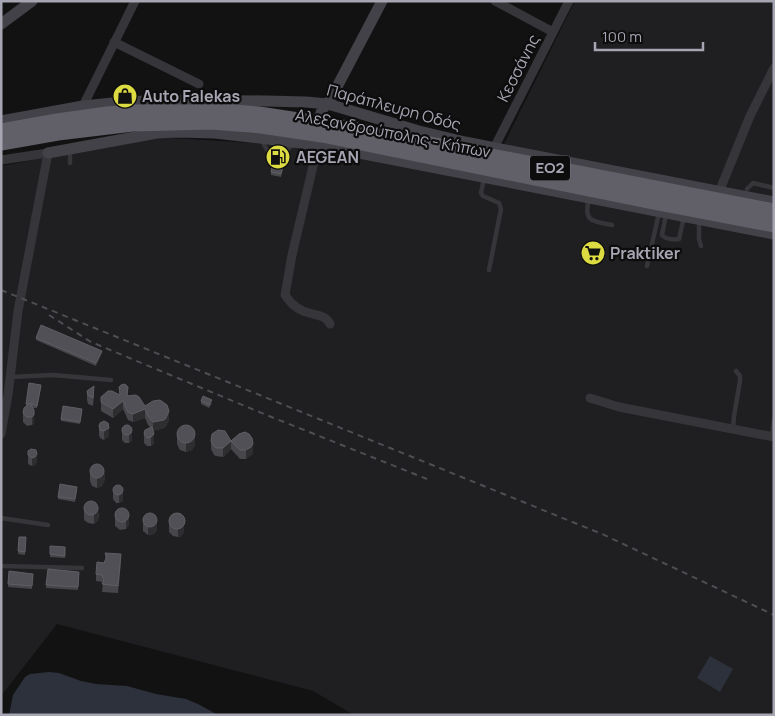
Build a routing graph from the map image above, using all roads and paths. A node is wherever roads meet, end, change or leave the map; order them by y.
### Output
1 (32, 1) edge
2 (135, 1) edge
3 (382, 1) edge
4 (495, 1) edge
5 (569, 1) edge
6 (1, 24) edge
7 (553, 32) junction
8 (114, 42) junction
9 (774, 68) edge
10 (199, 84) dead end
11 (328, 104) junction
12 (83, 106) junction
13 (1, 122) edge
14 (42, 130) junction
15 (1, 131) edge
16 (319, 132) junction
17 (1, 143) edge
18 (494, 148) junction
19 (70, 149) junction
20 (48, 154) junction
21 (1, 160) edge
22 (70, 163) dead end
23 (484, 178) junction
24 (774, 188) edge
25 (718, 192) junction
26 (743, 192) junction
27 (589, 198) junction
28 (774, 202) edge
29 (774, 211) edge
30 (662, 213) junction
31 (684, 217) junction
32 (699, 220) junction
33 (612, 225) dead end
34 (774, 225) edge
35 (774, 234) edge
36 (701, 246) dead end
37 (647, 266) dead end
38 (489, 270) dead end
39 (330, 324) dead end
40 (736, 371) dead end
41 (10, 376) junction
42 (111, 380) dead end
43 (590, 398) dead end
44 (774, 419) edge
45 (733, 429) junction
46 (1, 434) edge
47 (773, 437) edge
48 (1, 518) edge
49 (48, 524) dead end
50 (1, 566) edge
51 (82, 568) dead end

1 - 6 street
2 - 8 street
3 - 11 street
4 - 7 street
5 - 7 street, Κεσσάνης
7 - 18 street, Κεσσάνης
8 - 10 street
8 - 12 street
9 - 25 street
11 - 12 street, Παράπλευρη Οδός
11 - 16 street
11 - 18 street, Παράπλευρη Οδός
12 - 13 street, Παράπλευρη Οδός
14 - 15 highway, Αλεξανδρούπολης - Κήπων / ΕΟ2
14 - 16 highway, Αλεξανδρούπολης - Κήπων / ΕΟ2
14 - 17 highway, Αλεξανδρούπολης - Κήπων / ΕΟ2
14 - 20 street
16 - 19 street
16 - 23 street
16 - 29 highway, Αλεξανδρούπολης - Κήπων / ΕΟ2
16 - 34 highway, Αλεξανδρούπολης - Κήπων / ΕΟ2
16 - 39 street
18 - 25 street, Παράπλευρη Οδός
19 - 20 street
19 - 22 lane
20 - 21 street
20 - 41 street
23 - 27 street
23 - 38 lane
24 - 26 lane
25 - 26 street, Παράπλευρη Οδός
26 - 28 street, Παράπλευρη Οδός
27 - 30 street
27 - 33 lane
30 - 31 street
30 - 31 lane
30 - 37 lane
31 - 32 street
32 - 35 street
32 - 36 lane
40 - 45 lane
41 - 42 lane
41 - 46 street
43 - 45 street
44 - 47 lane
45 - 47 street
48 - 49 lane
50 - 51 lane

